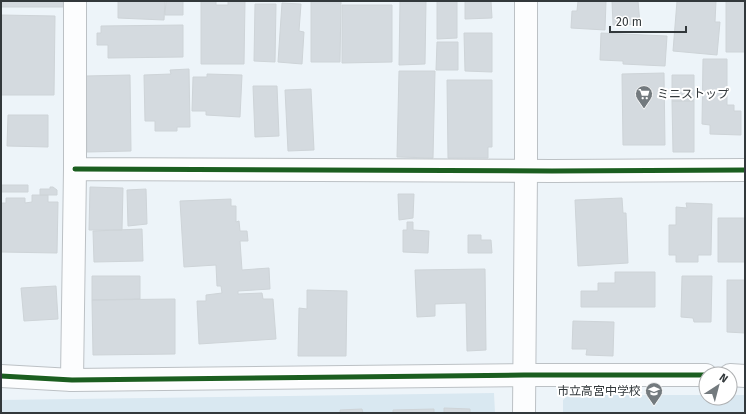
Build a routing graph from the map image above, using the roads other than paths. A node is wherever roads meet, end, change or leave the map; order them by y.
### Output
1 (76, 1) edge
2 (526, 1) edge
3 (75, 170) junction
4 (745, 170) edge
5 (526, 171) junction
6 (524, 375) junction
7 (698, 375) edge
8 (1, 376) edge
9 (72, 380) junction
10 (524, 413) edge

1 - 3 street
2 - 5 street
3 - 5 street
3 - 9 street
4 - 5 street
5 - 6 street
6 - 7 street
6 - 9 street
6 - 10 street
8 - 9 street

